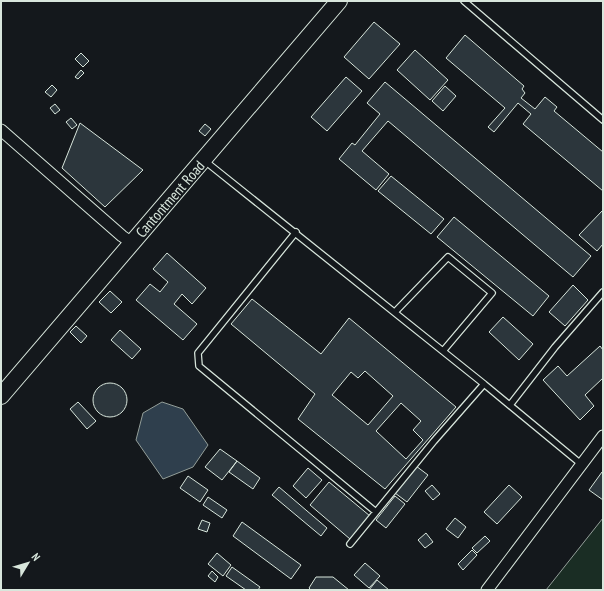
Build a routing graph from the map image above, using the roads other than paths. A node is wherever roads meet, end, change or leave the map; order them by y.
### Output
1 (339, 1) edge
2 (464, 1) edge
3 (603, 120) edge
4 (1, 130) edge
5 (205, 158) junction
6 (296, 232) junction
7 (132, 243) junction
8 (603, 292) edge
9 (395, 312) junction
10 (443, 351) junction
11 (484, 384) junction
12 (1, 396) edge
13 (510, 405) junction
14 (603, 436) edge
15 (581, 464) junction
16 (376, 512) junction
17 (350, 544) dead end
18 (488, 590) edge

1 - 5 street, Cantontment Road
2 - 3 lane
4 - 7 street
5 - 6 lane
5 - 7 street, Cantontment Road
6 - 9 lane
6 - 16 lane
7 - 12 street, Cantontment Road
8 - 13 lane
9 - 10 lane
9 - 10 lane
10 - 11 lane
11 - 13 lane
11 - 16 lane
13 - 15 lane
14 - 15 street
15 - 18 street
16 - 17 lane

